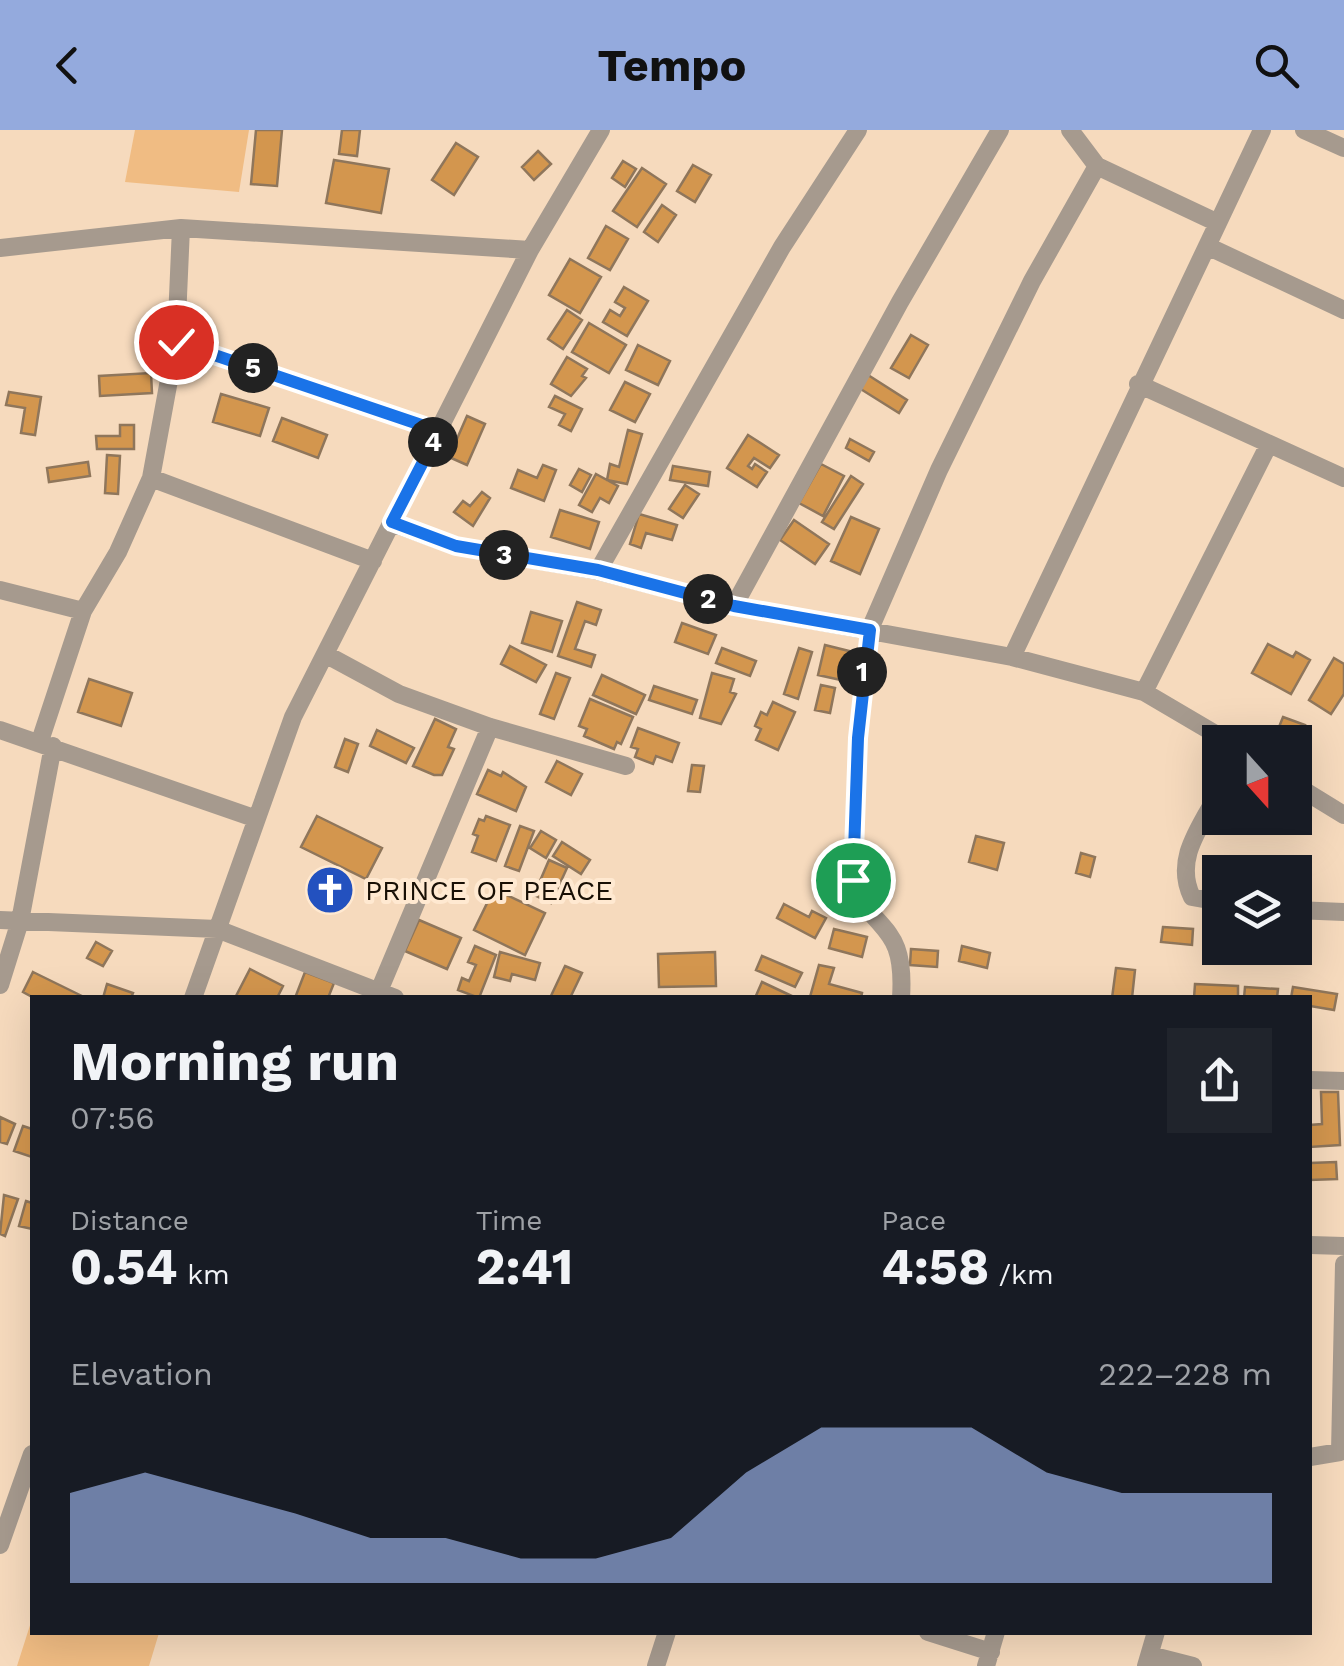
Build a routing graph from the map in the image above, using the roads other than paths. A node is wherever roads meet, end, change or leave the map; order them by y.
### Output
1 (602, 130) edge
2 (858, 130) edge
3 (1000, 130) edge
4 (1070, 130) edge
5 (1262, 130) edge
6 (1304, 130) edge
7 (1344, 148) edge
8 (1098, 166) junction
9 (1218, 223) junction
10 (182, 228) junction
11 (1207, 246) junction
12 (0, 248) edge
13 (530, 250) junction
14 (1344, 310) edge
15 (176, 342) junction
16 (1138, 384) junction
17 (439, 431) junction
18 (1268, 446) junction
19 (151, 478) junction
20 (1344, 478) edge
21 (392, 522) junction
22 (373, 561) junction
23 (598, 570) junction
24 (0, 590) edge
25 (734, 606) junction
26 (83, 612) junction
27 (870, 630) junction
28 (326, 654) junction
29 (1012, 658) junction
30 (1144, 692) junction
31 (1202, 726) edge
32 (490, 727) junction
33 (0, 730) edge
34 (46, 744) junction
35 (626, 766) dead end
36 (1312, 795) edge
37 (1344, 815) edge
38 (254, 818) junction
39 (1202, 824) edge
40 (1202, 898) edge
41 (1312, 911) edge
42 (1344, 912) edge
43 (0, 920) edge
44 (20, 921) junction
45 (216, 928) junction
46 (0, 985) edge
47 (387, 994) edge
48 (194, 995) edge
49 (902, 995) edge
50 (1312, 1080) edge
51 (1344, 1081) edge
52 (1312, 1245) edge
53 (1344, 1246) edge
54 (1344, 1264) edge
55 (1342, 1452) edge
56 (1312, 1457) edge
57 (30, 1460) edge
58 (0, 1544) edge
59 (666, 1635) edge
60 (935, 1635) edge
61 (995, 1635) edge
62 (1155, 1635) edge
63 (988, 1659) edge
64 (1148, 1660) edge
65 (656, 1666) edge
66 (1193, 1666) edge

1 - 13 street
2 - 23 street
3 - 25 street
4 - 8 street
5 - 9 street
6 - 7 street
8 - 9 street
8 - 27 street
9 - 11 street
10 - 12 street
10 - 13 street
10 - 15 street
11 - 14 street
11 - 16 street
13 - 17 street
15 - 17 street
15 - 19 street
16 - 18 street
16 - 29 street
17 - 21 street
18 - 20 street
18 - 30 street
19 - 22 street
19 - 26 street
21 - 22 street
21 - 23 street
22 - 28 street
23 - 25 street
24 - 26 street
25 - 27 street
26 - 34 street
27 - 29 street
27 - 49 street
28 - 32 street
28 - 38 street
29 - 30 street
30 - 31 street
32 - 35 street
32 - 47 street
33 - 34 street
34 - 38 street
34 - 44 street
36 - 37 street
38 - 45 street
39 - 40 street
41 - 42 street
43 - 44 street
44 - 45 street
44 - 46 street
45 - 47 street
45 - 48 street
50 - 51 street
52 - 53 street
54 - 55 street
55 - 56 street
57 - 58 street
59 - 65 street
60 - 63 street
61 - 63 street
62 - 64 street
64 - 66 street

